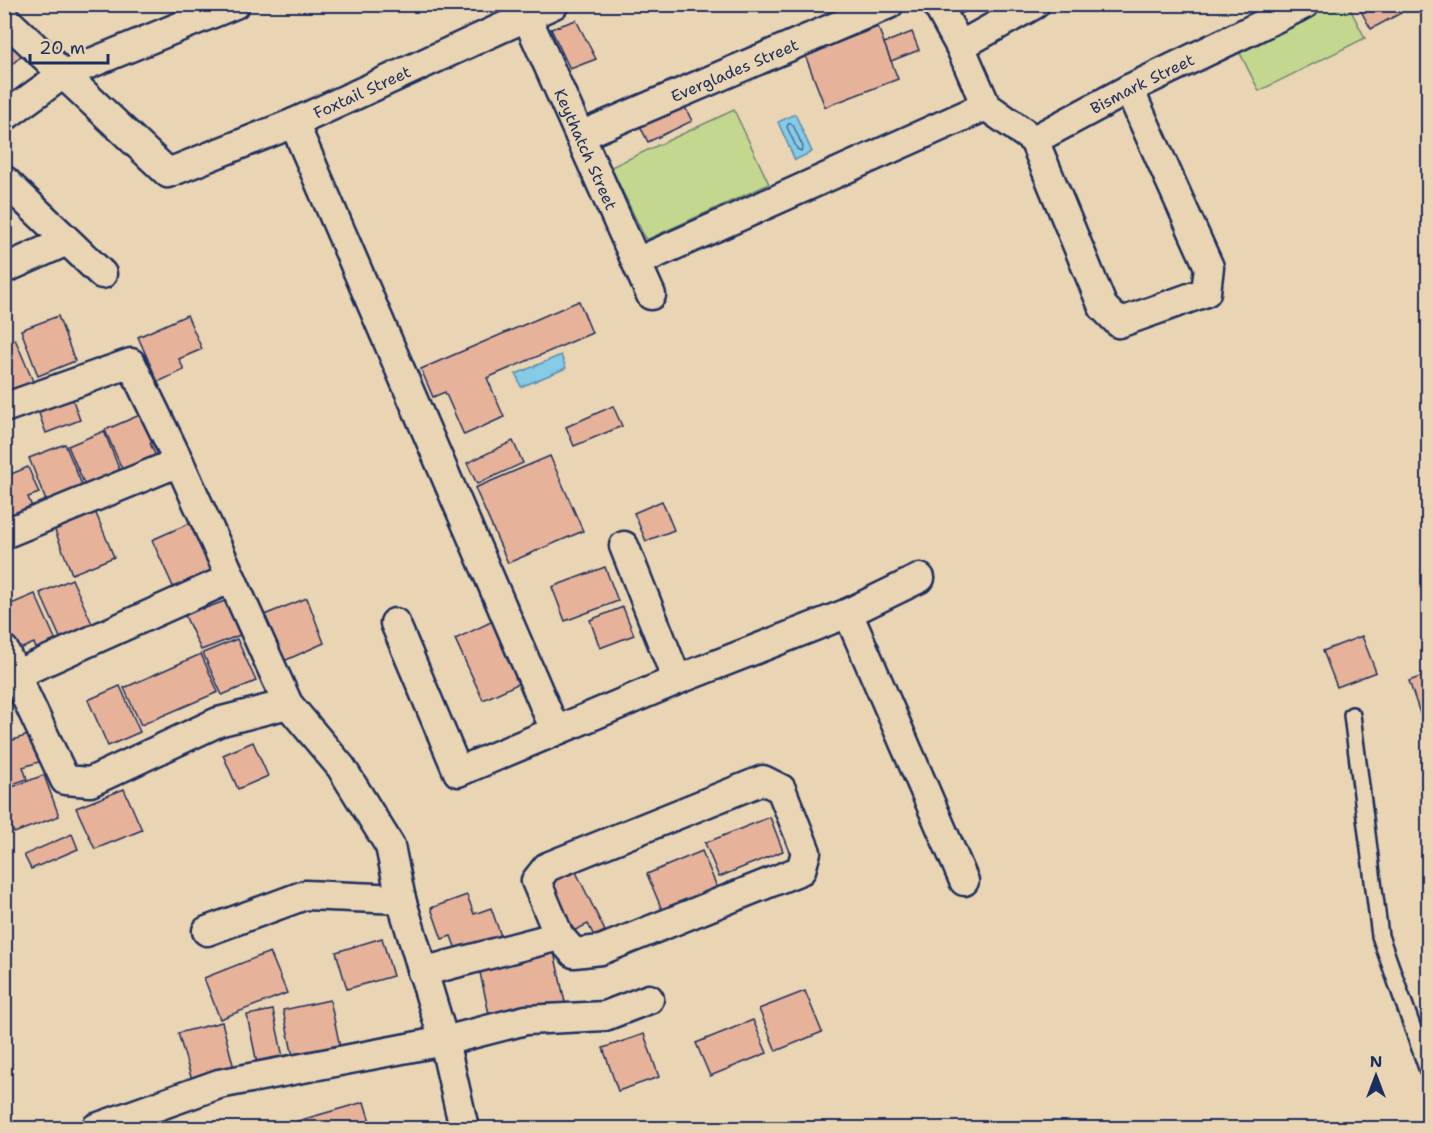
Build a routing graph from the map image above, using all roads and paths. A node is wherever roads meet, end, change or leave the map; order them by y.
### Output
1 (236, 4) edge
2 (554, 4) edge
3 (889, 4) edge
4 (937, 4) edge
5 (1035, 4) edge
6 (1305, 4) edge
7 (524, 10) edge
8 (4, 18) edge
9 (960, 46) junction
10 (62, 75) junction
11 (1130, 89) junction
12 (986, 106) junction
13 (4, 117) edge
14 (294, 123) junction
15 (580, 136) junction
16 (1034, 140) junction
17 (4, 180) edge
18 (68, 241) junction
19 (637, 262) junction
20 (4, 270) edge
21 (102, 274) dead end
22 (651, 295) dead end
23 (4, 408) edge
24 (179, 462) junction
25 (4, 534) edge
26 (624, 546) dead end
27 (231, 578) junction
28 (920, 578) dead end
29 (848, 613) junction
30 (395, 623) dead end
31 (10, 663) edge
32 (677, 680) junction
33 (288, 704) junction
34 (1352, 715) dead end
35 (555, 730) junction
36 (964, 881) dead end
37 (401, 899) junction
38 (207, 931) dead end
39 (559, 936) junction
40 (422, 972) junction
41 (649, 999) dead end
42 (444, 1041) junction
43 (1428, 1071) edge
44 (96, 1128) edge
45 (464, 1128) edge

1 - 10 street
2 - 7 street, Foxtail Street
3 - 15 street, Everglades Street
4 - 9 street
5 - 9 street
6 - 11 street, Bismark Street
7 - 14 street, Foxtail Street
7 - 15 street, Keythatch Street
8 - 10 street
9 - 12 street
10 - 13 street
10 - 14 street, Foxtail Street
11 - 16 street, Bismark Street
11 - 16 street
12 - 16 street
12 - 19 street
14 - 35 street
15 - 19 street, Keythatch Street
17 - 18 street
18 - 20 street
18 - 21 street
19 - 22 street, Keythatch Street
23 - 24 street
24 - 25 street
24 - 27 street
26 - 32 street
27 - 31 street
27 - 33 street
28 - 29 street
29 - 32 street
29 - 36 street
30 - 35 street
31 - 33 street
32 - 35 street
33 - 37 street
34 - 43 lane
37 - 38 street
37 - 40 street
39 - 39 street
39 - 40 street
40 - 42 street
41 - 42 street
42 - 44 street
42 - 45 street

